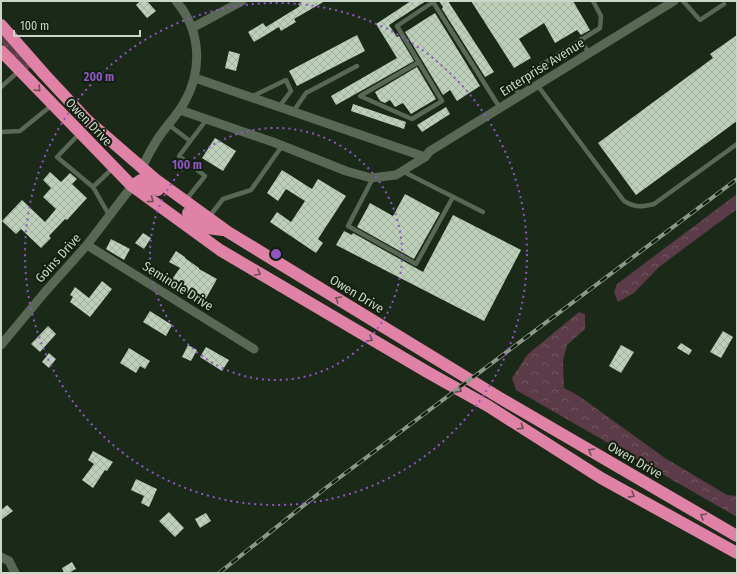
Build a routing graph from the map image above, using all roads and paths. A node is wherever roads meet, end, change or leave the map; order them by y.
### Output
1 (176, 1) edge
2 (242, 1) edge
3 (593, 1) edge
4 (674, 1) edge
5 (683, 1) edge
6 (724, 4) dead end
7 (1, 25) edge
8 (192, 28) junction
9 (581, 39) junction
10 (1, 51) edge
11 (589, 54) junction
12 (419, 62) junction
13 (357, 66) dead end
14 (20, 70) junction
15 (195, 78) junction
16 (538, 86) junction
17 (1, 87) edge
18 (520, 96) junction
19 (251, 97) junction
20 (279, 107) junction
21 (57, 109) junction
22 (501, 109) junction
23 (180, 110) junction
24 (293, 112) junction
25 (207, 119) junction
26 (169, 125) junction
27 (1, 132) edge
28 (80, 133) junction
29 (190, 141) junction
30 (737, 144) edge
31 (282, 146) junction
32 (425, 157) junction
33 (114, 167) junction
34 (142, 167) junction
35 (401, 171) junction
36 (374, 178) junction
37 (132, 186) junction
38 (93, 187) junction
39 (453, 197) junction
40 (185, 201) junction
41 (483, 212) dead end
42 (110, 216) junction
43 (208, 218) junction
44 (226, 231) junction
45 (88, 245) junction
46 (1, 345) edge
47 (254, 349) dead end
48 (737, 536) edge
49 (737, 554) edge
50 (1, 558) edge
51 (15, 573) edge

1 - 8 street
2 - 8 street
3 - 9 lane
4 - 11 street, Enterprise Avenue
5 - 6 lane
7 - 34 highway, Owen Drive
8 - 15 street
9 - 11 lane
9 - 18 lane
10 - 14 highway, Owen Drive
11 - 16 street, Enterprise Avenue
12 - 12 lane
12 - 22 lane
13 - 24 lane
14 - 17 lane
14 -> 21 highway, Owen Drive
15 - 19 street
15 - 23 street
16 - 18 street, Enterprise Avenue
16 - 30 lane
18 - 22 street, Enterprise Avenue
19 - 20 street
19 - 20 lane
20 - 24 street
21 - 27 lane
21 - 28 highway, Owen Drive
21 - 34 highway
22 - 32 street, Enterprise Avenue
23 - 25 street, Enterprise Avenue
23 - 26 street
24 - 32 street
25 - 29 lane
25 - 31 street, Enterprise Avenue
26 - 29 lane
26 - 34 street
28 - 33 highway, Owen Drive
28 - 38 lane
29 - 40 lane
31 - 36 street, Enterprise Avenue
31 - 43 lane
32 - 35 street, Enterprise Avenue
33 - 37 highway, Owen Drive
33 - 38 lane
34 - 40 highway, Owen Drive
35 - 36 street, Enterprise Avenue
35 - 39 lane
36 - 39 lane
37 - 42 street, Goins Drive
37 - 44 highway
37 -> 49 highway, Owen Drive
38 - 42 lane
39 - 41 lane
40 - 43 highway, Owen Drive
42 - 45 street, Goins Drive
43 - 44 highway, Owen Drive
48 -> 44 highway, Owen Drive
45 - 46 street, Goins Drive
45 - 47 street, Seminole Drive
50 - 51 street

